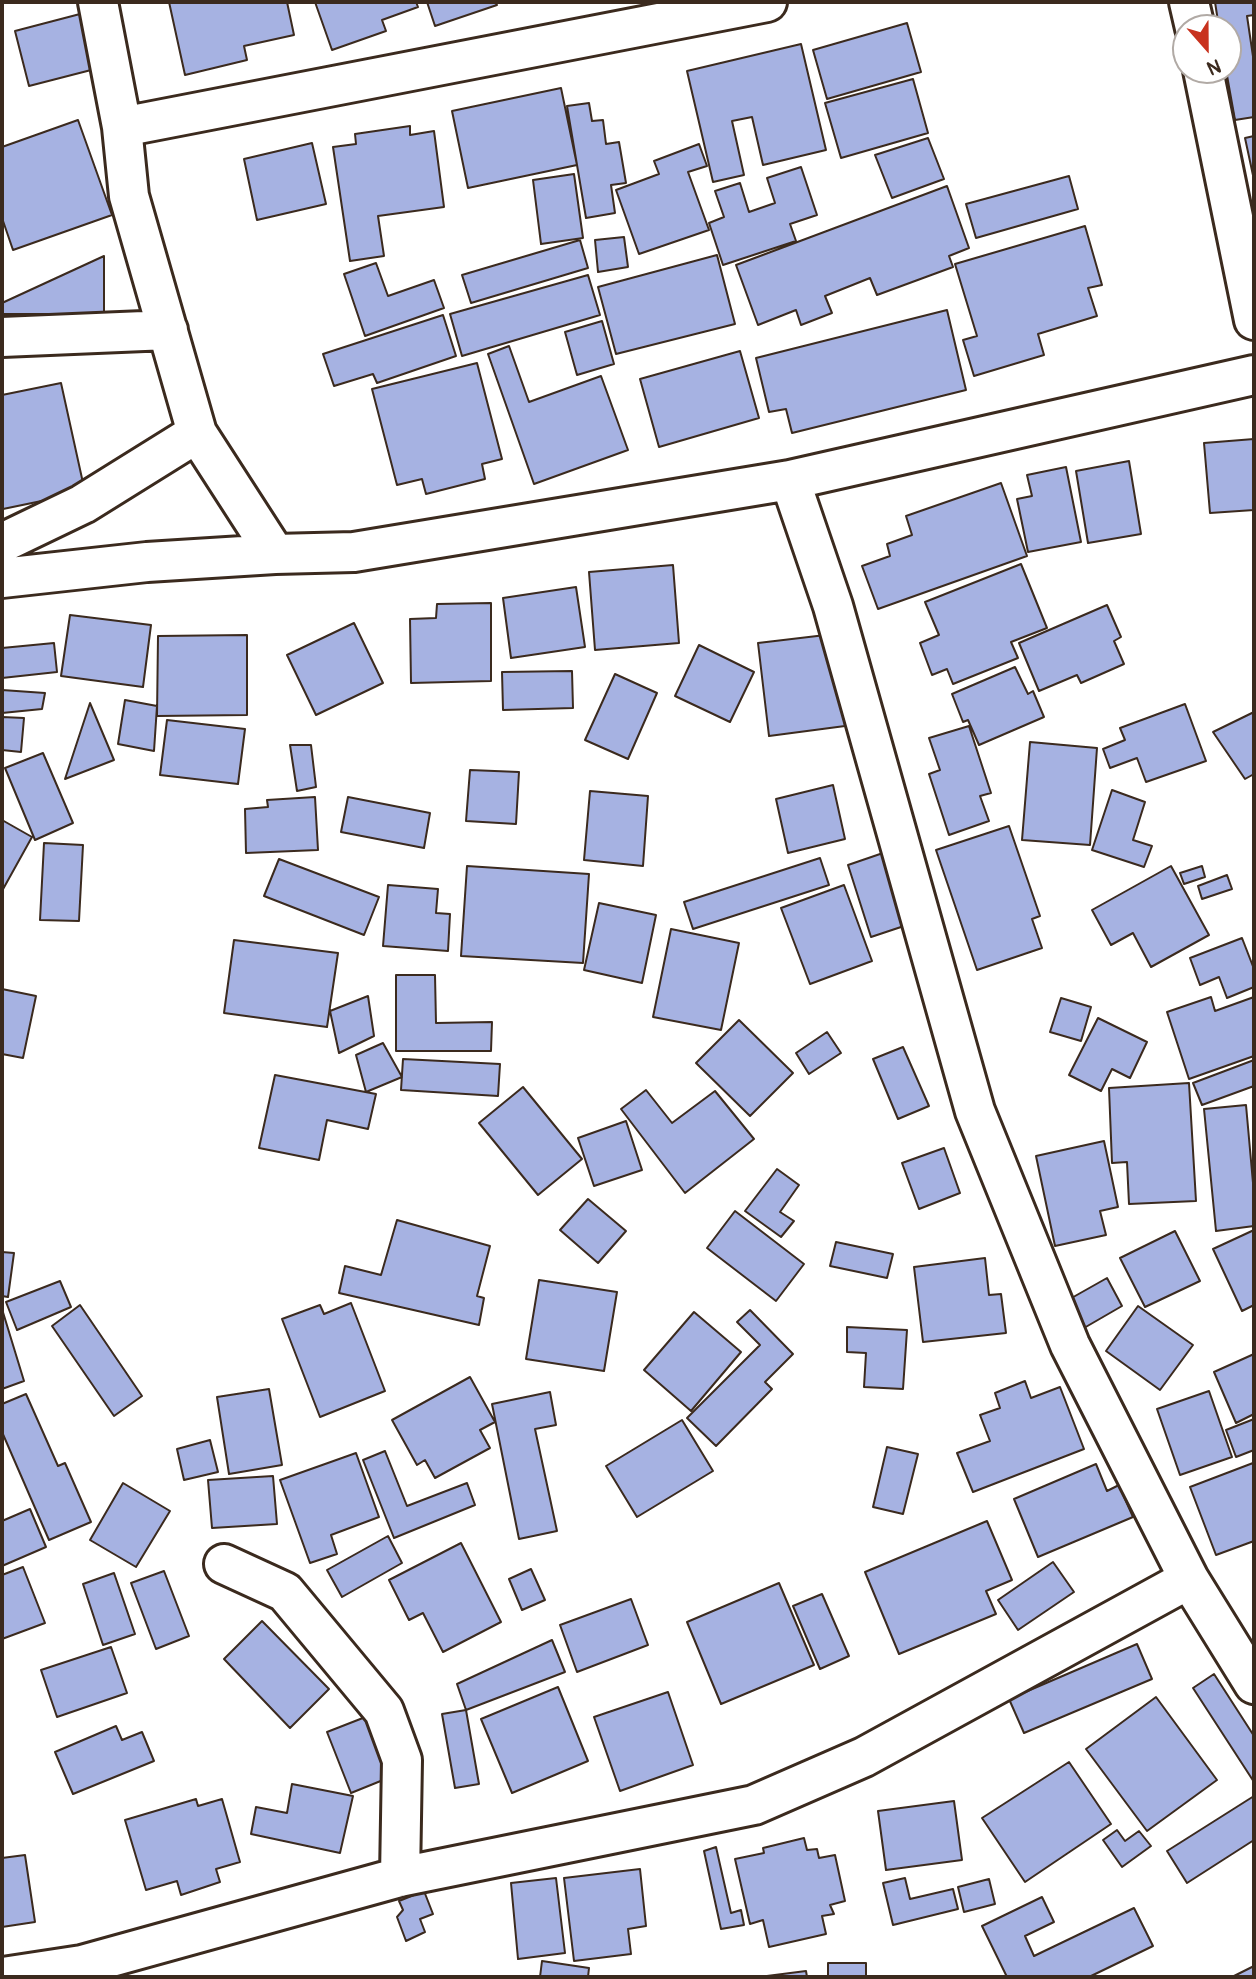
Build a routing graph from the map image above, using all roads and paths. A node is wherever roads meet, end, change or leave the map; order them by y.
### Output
1 (97, 2) edge
2 (767, 2) edge
3 (1206, 84) edge
4 (122, 127) junction
5 (1254, 320) edge
6 (168, 330) junction
7 (2, 337) edge
8 (1254, 375) edge
9 (197, 433) junction
10 (790, 480) junction
11 (2, 543) edge
12 (275, 554) junction
13 (2, 579) edge
14 (224, 1564) dead end
15 (1189, 1579) junction
16 (1254, 1684) edge
17 (400, 1877) junction
18 (82, 1971) edge
19 (2, 1977) edge

1 - 4 street
2 - 4 street
3 - 5 street
4 - 6 street
6 - 7 street
6 - 9 street
8 - 10 street
9 - 11 street
9 - 12 street
10 - 12 street
10 - 15 street
12 - 13 street
14 - 17 street
15 - 16 street
15 - 17 street
17 - 18 street
18 - 19 street

